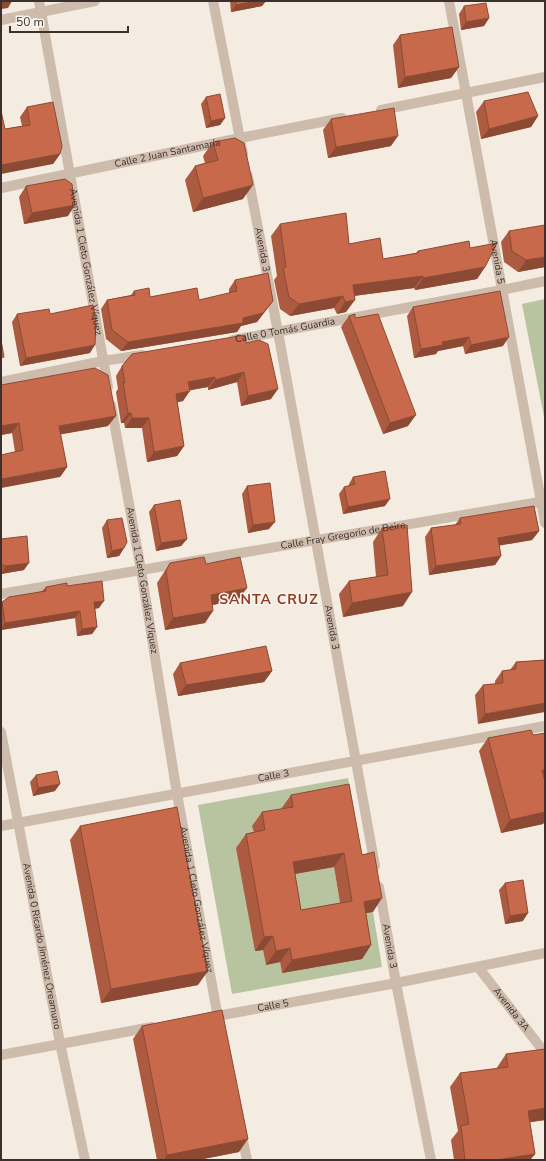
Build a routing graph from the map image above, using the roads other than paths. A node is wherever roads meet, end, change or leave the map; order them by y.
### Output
1 (39, 1) edge
2 (95, 1) edge
3 (213, 1) edge
4 (449, 1) edge
5 (41, 12) junction
6 (1, 20) edge
7 (545, 77) edge
8 (466, 94) junction
9 (372, 112) edge
10 (349, 117) edge
11 (240, 138) junction
12 (70, 174) junction
13 (1, 188) edge
14 (545, 281) edge
15 (502, 290) junction
16 (278, 332) junction
17 (225, 341) edge
18 (149, 354) edge
19 (103, 361) junction
20 (1, 382) edge
21 (543, 501) edge
22 (545, 523) edge
23 (316, 540) junction
24 (141, 570) junction
25 (1, 594) edge
26 (545, 726) edge
27 (1, 732) edge
28 (357, 760) junction
29 (177, 794) junction
30 (18, 823) junction
31 (1, 826) edge
32 (545, 953) edge
33 (478, 967) junction
34 (396, 983) junction
35 (218, 1015) junction
36 (202, 1018) edge
37 (163, 1025) edge
38 (221, 1031) edge
39 (60, 1043) junction
40 (545, 1052) edge
41 (1, 1055) edge
42 (240, 1122) edge
43 (85, 1160) edge
44 (247, 1160) edge
45 (431, 1160) edge

1 - 5 street, Avenida 1 Cleto González Víquez
2 - 5 street
3 - 11 street, Avenida 3
4 - 8 street, Avenida 5
5 - 6 street
5 - 12 street, Avenida 1 Cleto González Víquez
7 - 8 street
8 - 9 street
8 - 15 street, Avenida 5
10 - 11 street, Calle 2 Juan Santamaría
11 - 12 street, Calle 2 Juan Santamaría
11 - 16 street, Avenida 3
12 - 13 street, Calle 2 Juan Santamaría
12 - 19 street, Avenida 1 Cleto González Víquez
14 - 15 street, Calle 0 Tomás Guardia
15 - 16 street, Calle 0 Tomás Guardia
15 - 21 street, Avenida 5
16 - 17 street, Calle 0 Tomás Guardia
16 - 23 street, Avenida 3
18 - 19 street
19 - 20 street
19 - 24 street, Avenida 1 Cleto González Víquez
21 - 22 street, Avenida 5
21 - 23 street, Calle Fray Gregorio de Beire
23 - 24 street, Calle Fray Gregorio de Beire
23 - 28 street, Avenida 3
24 - 25 street, Calle Fray Gregorio de Beire
24 - 29 street, Avenida 1 Cleto González Víquez
26 - 28 street, Calle 3
27 - 30 street, Avenida 0 Ricardo Jiménez Oreamuno
28 - 29 street, Calle 3
28 - 34 street, Avenida 3
29 - 30 street, Calle 3
29 - 35 street, Avenida 1 Cleto González Víquez
30 - 31 street, Calle 3
30 - 39 street, Avenida 0 Ricardo Jiménez Oreamuno
32 - 33 street, Calle 5
33 - 34 street, Calle 5
33 - 40 street, Avenida 3A
34 - 35 street, Calle 5
34 - 45 street, Avenida 3
35 - 36 street, Calle 5
35 - 38 street, Avenida 1 Cleto González Víquez
37 - 39 street
39 - 41 street
39 - 43 street, Avenida 0 Ricardo Jiménez Oreamuno
42 - 44 street

